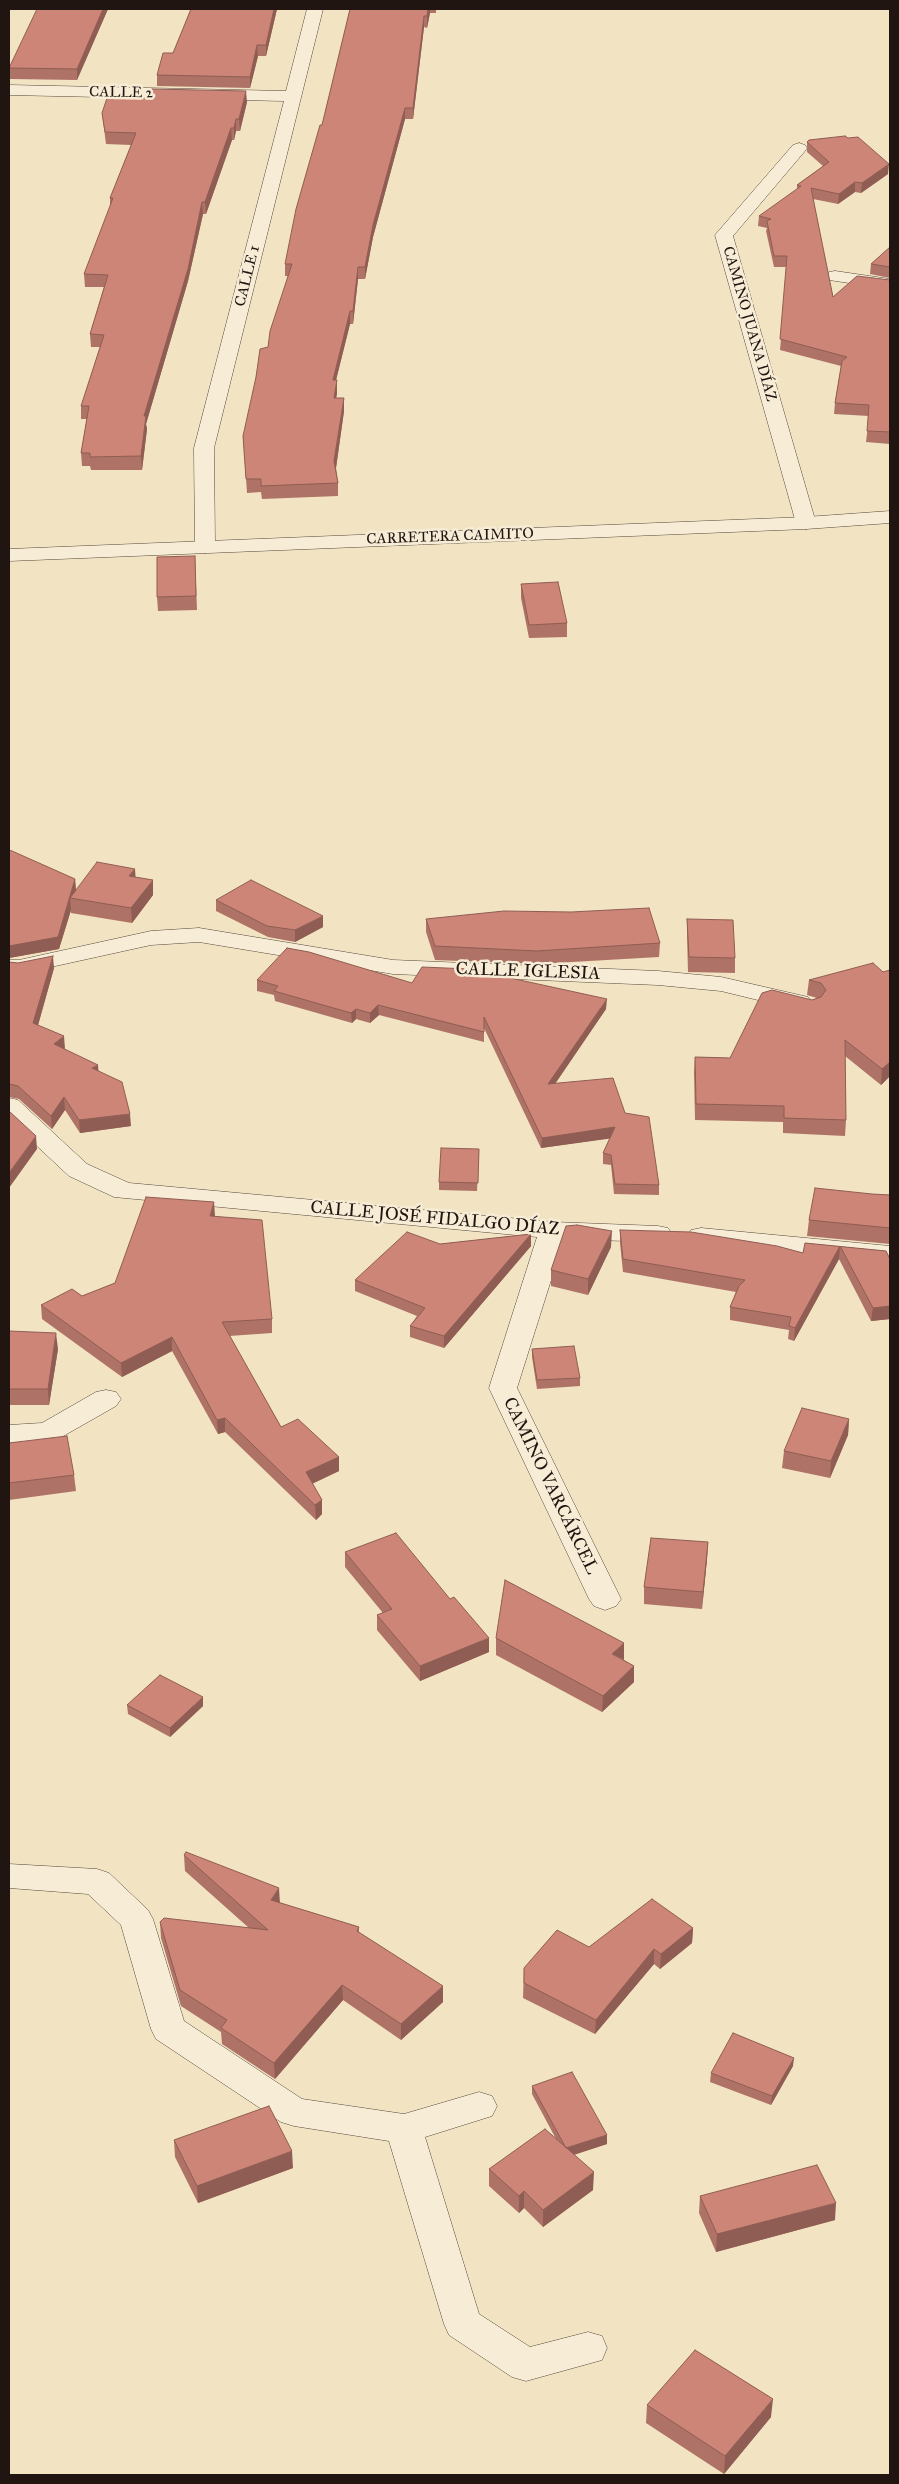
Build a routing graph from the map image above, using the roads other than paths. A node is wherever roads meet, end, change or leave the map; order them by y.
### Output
1 (315, 9) edge
2 (9, 90) edge
3 (293, 96) junction
4 (800, 148) dead end
5 (835, 276) dead end
6 (890, 284) edge
7 (890, 517) edge
8 (806, 523) junction
9 (205, 547) junction
10 (9, 555) edge
11 (9, 967) edge
12 (810, 1005) edge
13 (9, 1106) edge
14 (553, 1230) junction
15 (890, 1254) edge
16 (106, 1399) dead end
17 (9, 1434) edge
18 (605, 1599) dead end
19 (9, 1876) edge
20 (479, 2106) dead end
21 (404, 2128) junction
22 (588, 2348) dead end

1 - 3 street, CALLE 1
2 - 3 street, CALLE 2
3 - 9 street, CALLE 1
4 - 8 street, CAMINO JUANA DÍAZ
5 - 6 street
7 - 8 street, CARRETERA CAIMITO
8 - 9 street, CARRETERA CAIMITO
9 - 10 street, CARRETERA CAIMITO
11 - 12 street, CALLE IGLESIA
13 - 14 street, CALLE JOSÉ FIDALGO DÍAZ
14 - 15 street, CALLE JOSÉ FIDALGO DÍAZ
14 - 18 street, CAMINO VARCÁRCEL
16 - 17 street
19 - 21 street
20 - 21 street
21 - 22 street

